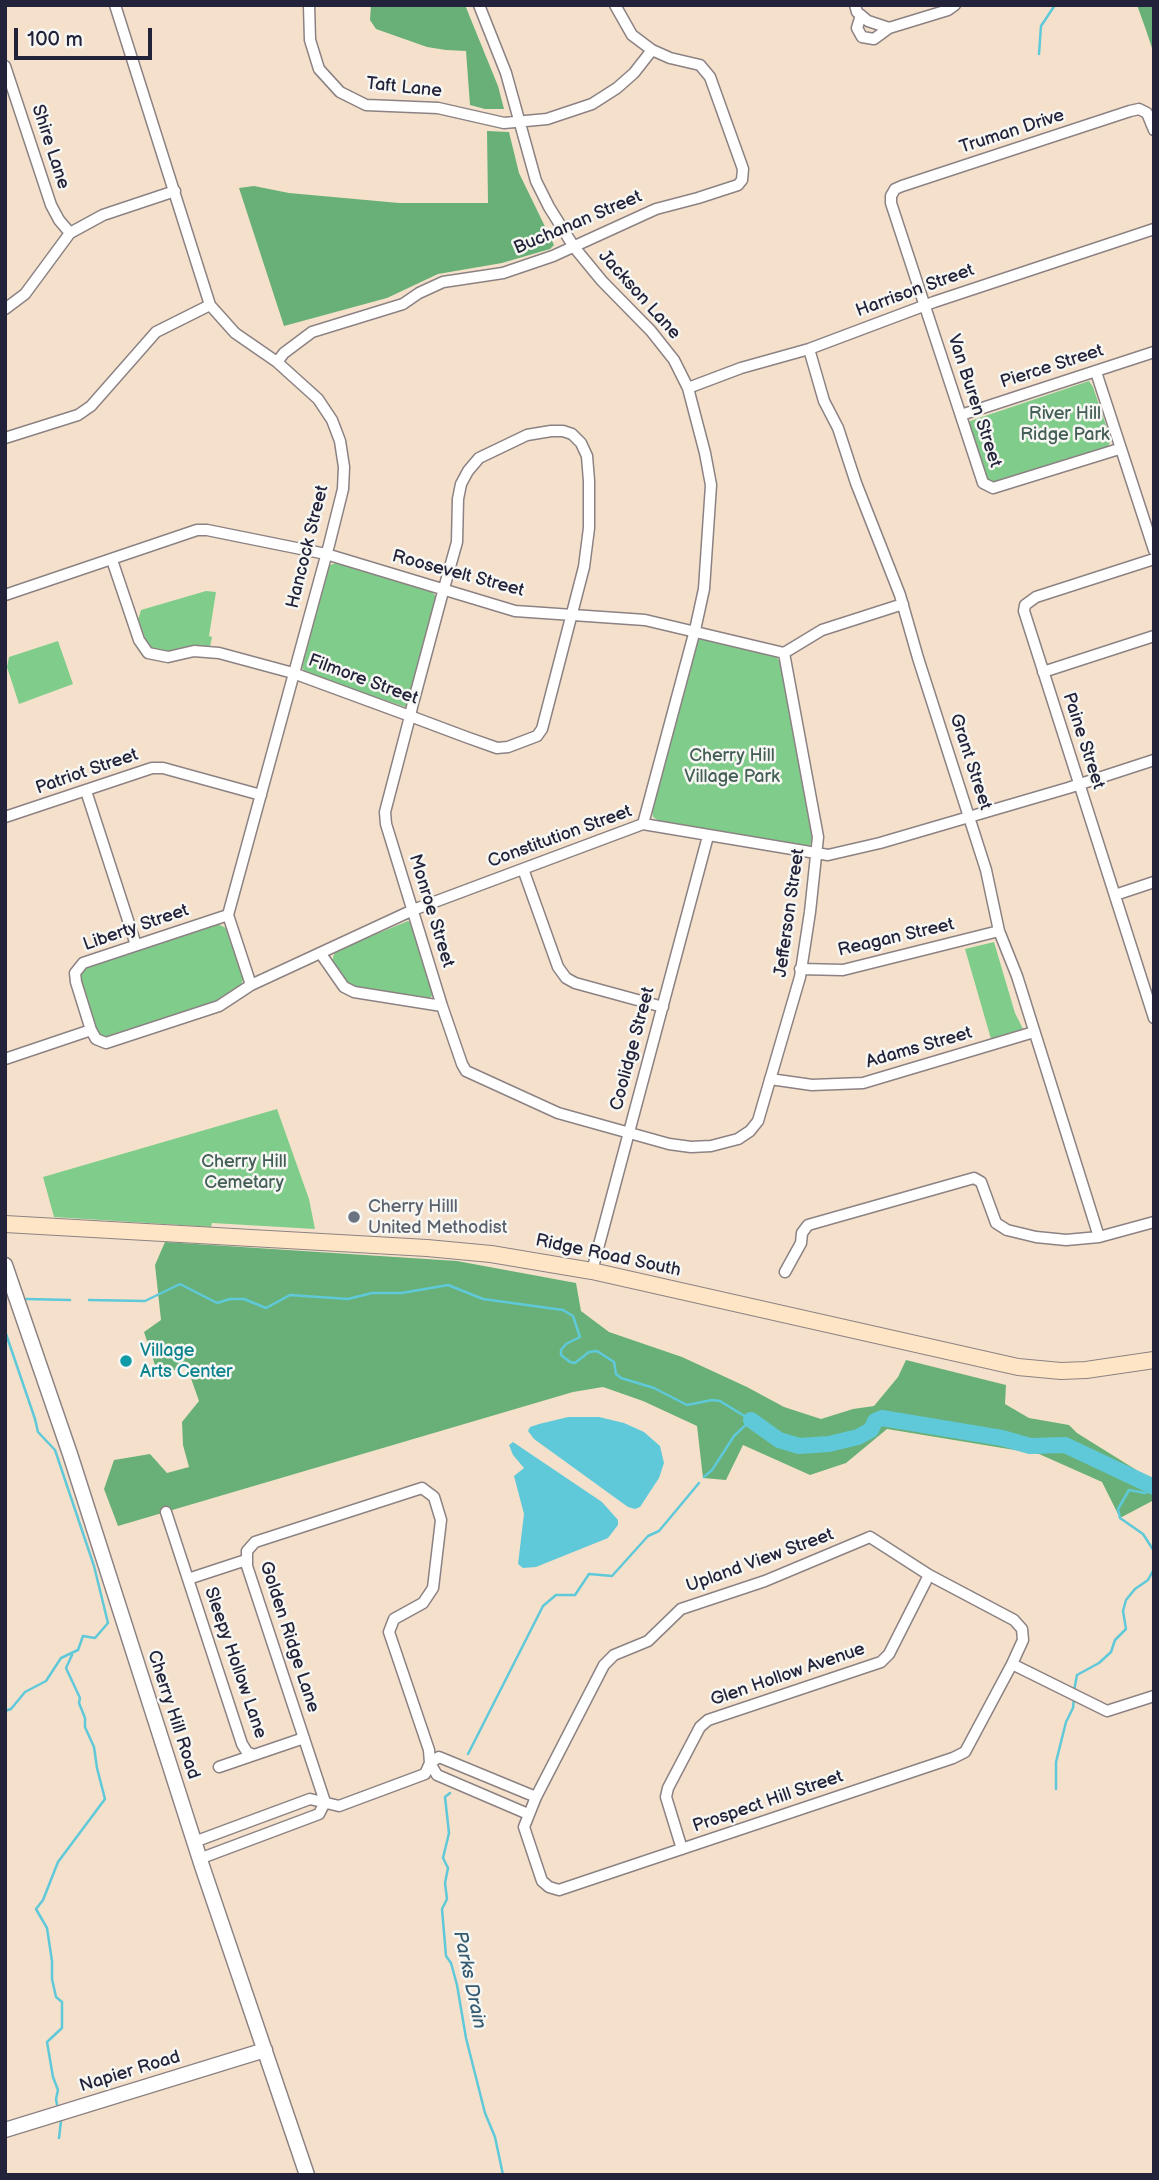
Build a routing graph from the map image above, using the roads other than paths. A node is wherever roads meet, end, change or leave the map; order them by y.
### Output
1 (116, 5) edge
2 (309, 5) edge
3 (479, 5) edge
4 (615, 5) edge
5 (955, 5) edge
6 (862, 14) edge
7 (889, 28) junction
8 (652, 50) junction
9 (5, 66) edge
10 (17, 101) junction
11 (5, 105) edge
12 (520, 123) junction
13 (1154, 130) edge
14 (175, 191) junction
15 (892, 192) joint
16 (1154, 229) edge
17 (71, 233) junction
18 (574, 247) junction
19 (211, 305) junction
20 (924, 305) junction
21 (5, 309) edge
22 (809, 349) junction
23 (1154, 352) edge
24 (277, 362) junction
25 (1096, 372) junction
26 (688, 388) junction
27 (961, 415) junction
28 (5, 438) edge
29 (1119, 449) junction
30 (1154, 550) edge
31 (326, 554) junction
32 (1154, 559) edge
33 (112, 560) junction
34 (444, 590) junction
35 (5, 595) edge
36 (903, 604) junction
37 (572, 614) junction
38 (695, 630) junction
39 (1154, 636) edge
40 (784, 653) junction
41 (1043, 672) junction
42 (293, 673) junction
43 (410, 716) junction
44 (1154, 760) edge
45 (1078, 785) junction
46 (86, 790) junction
47 (261, 795) junction
48 (969, 816) junction
49 (5, 817) edge
50 (643, 824) junction
51 (708, 836) junction
52 (817, 855) junction
53 (523, 869) junction
54 (1154, 882) edge
55 (1115, 895) junction
56 (413, 910) junction
57 (228, 915) junction
58 (999, 931) junction
59 (136, 945) junction
60 (321, 954) junction
61 (800, 969) junction
62 (251, 985) junction
63 (1152, 1004) edge
64 (442, 1006) junction
65 (663, 1007) junction
66 (1154, 1018) edge
67 (91, 1030) junction
68 (1034, 1032) junction
69 (5, 1059) edge
70 (770, 1079) junction
71 (629, 1133) junction
72 (1154, 1222) edge
73 (5, 1224) edge
74 (1099, 1237) junction
75 (5, 1265) edge
76 (592, 1271) junction
77 (785, 1272) dead end
78 (1154, 1360) edge
79 (166, 1512) dead end
80 (246, 1560) junction
81 (929, 1575) junction
82 (188, 1578) junction
83 (1013, 1664) junction
84 (1154, 1696) edge
85 (304, 1738) junction
86 (254, 1755) junction
87 (430, 1763) junction
88 (219, 1767) dead end
89 (536, 1797) junction
90 (325, 1802) junction
91 (528, 1814) junction
92 (264, 1816) junction
93 (524, 1827) joint
94 (270, 1833) junction
95 (194, 1842) junction
96 (682, 1849) junction
97 (199, 1859) junction
98 (265, 2050) junction
99 (6, 2126) edge
100 (307, 2175) edge

1 - 14 street, Hancock Street
2 - 12 street, Taft Lane
3 - 12 street, Jackson Lane
4 - 8 street
5 - 7 street
6 - 7 street
6 - 7 street
8 - 12 street, Taft Lane
8 - 18 street, Buchanan Street
9 - 10 street, Shire Lane
10 - 11 street
10 - 17 street, Shire Lane
12 - 18 street, Jackson Lane
13 - 15 street, Truman Drive
14 - 17 street
14 - 19 street, Hancock Street
15 - 20 street, Van Buren Street
16 - 20 street, Harrison Street
17 - 21 street
18 - 24 street, Buchanan Street
18 - 26 street, Jackson Lane
19 - 24 street, Hancock Street
19 - 28 street
20 - 22 street, Harrison Street
20 - 27 street, Van Buren Street
22 - 26 street, Harrison Street
22 - 36 street, Grant Street
23 - 25 street, Pierce Street
24 - 31 street, Hancock Street
25 - 27 street, Pierce Street
25 - 29 street
26 - 38 street, Jackson Lane
27 - 29 street, Van Buren Street
29 - 30 street
31 - 33 street, Roosevelt Street
31 - 34 street, Roosevelt Street
31 - 42 street, Hancock Street
32 - 41 street, Paine Street
33 - 35 street, Roosevelt Street
33 - 42 street, Filmore Street
34 - 37 street, Roosevelt Street
34 - 37 street, Monroe Street
34 - 43 street, Monroe Street
36 - 40 street
36 - 48 street, Grant Street
37 - 38 street, Roosevelt Street
37 - 43 street, Filmore Street
38 - 40 street, Roosevelt Street
38 - 50 street, Jackson Lane
39 - 41 street
40 - 52 street, Jefferson Street
41 - 45 street, Paine Street
42 - 43 street, Filmore Street
42 - 47 street, Hancock Street
43 - 56 street, Monroe Street
44 - 45 street, Constitution Street
45 - 48 street, Constitution Street
45 - 55 street, Paine Street
46 - 47 street, Patriot Street
46 - 49 street, Patriot Street
46 - 59 street
47 - 57 street, Hancock Street
48 - 52 street, Constitution Street
48 - 58 street, Grant Street
50 - 51 street, Constitution Street
50 - 53 street, Constitution Street
51 - 52 street, Constitution Street
51 - 65 street, Coolidge Street
52 - 61 street, Jefferson Street
53 - 56 street, Constitution Street
53 - 65 street
54 - 55 street
55 - 63 street, Paine Street
56 - 60 street, Constitution Street
56 - 64 street, Monroe Street
57 - 59 street, Liberty Street
57 - 62 street
58 - 61 street, Reagan Street
58 - 68 street, Grant Street
59 - 67 street, Liberty Street
60 - 62 street, Constitution Street
60 - 64 street
61 - 70 street, Jefferson Street
62 - 67 street, Constitution Street
63 - 66 street, Paine Street
64 - 71 street, Monroe Street
65 - 71 street, Coolidge Street
67 - 69 street
68 - 70 street, Adams Street
68 - 74 street, Grant Street
70 - 71 street, Jefferson Street
71 - 76 street, Coolidge Street
72 - 74 street
73 - 76 main road, Ridge Road South
74 - 77 street
75 - 95 street, Cherry Hill Road
76 - 78 main road, Ridge Road South
79 - 82 street, Sleepy Hollow Lane
80 - 82 street, Sleepy Hollow Lane
80 - 85 street, Golden Ridge Lane
80 - 87 street, Golden Ridge Lane
81 - 83 street, Upland View Street
81 - 89 street, Upland View Street
81 - 96 street, Glen Hollow Avenue
82 - 86 street, Sleepy Hollow Lane
83 - 84 street
83 - 96 street, Prospect Hill Street
85 - 86 street, Sleepy Hollow Lane
85 - 90 street, Golden Ridge Lane
86 - 88 street, Sleepy Hollow Lane
87 - 89 street
87 - 90 street
87 - 91 street
89 - 91 street, Upland View Street
90 - 92 street
90 - 94 street
91 - 93 street, Upland View Street
92 - 94 street
92 - 95 street
93 - 96 street, Prospect Hill Street
94 - 97 street
95 - 97 street, Cherry Hill Road
97 - 98 street, Cherry Hill Road
98 - 99 street, Napier Road
98 - 100 street, Cherry Hill Road

